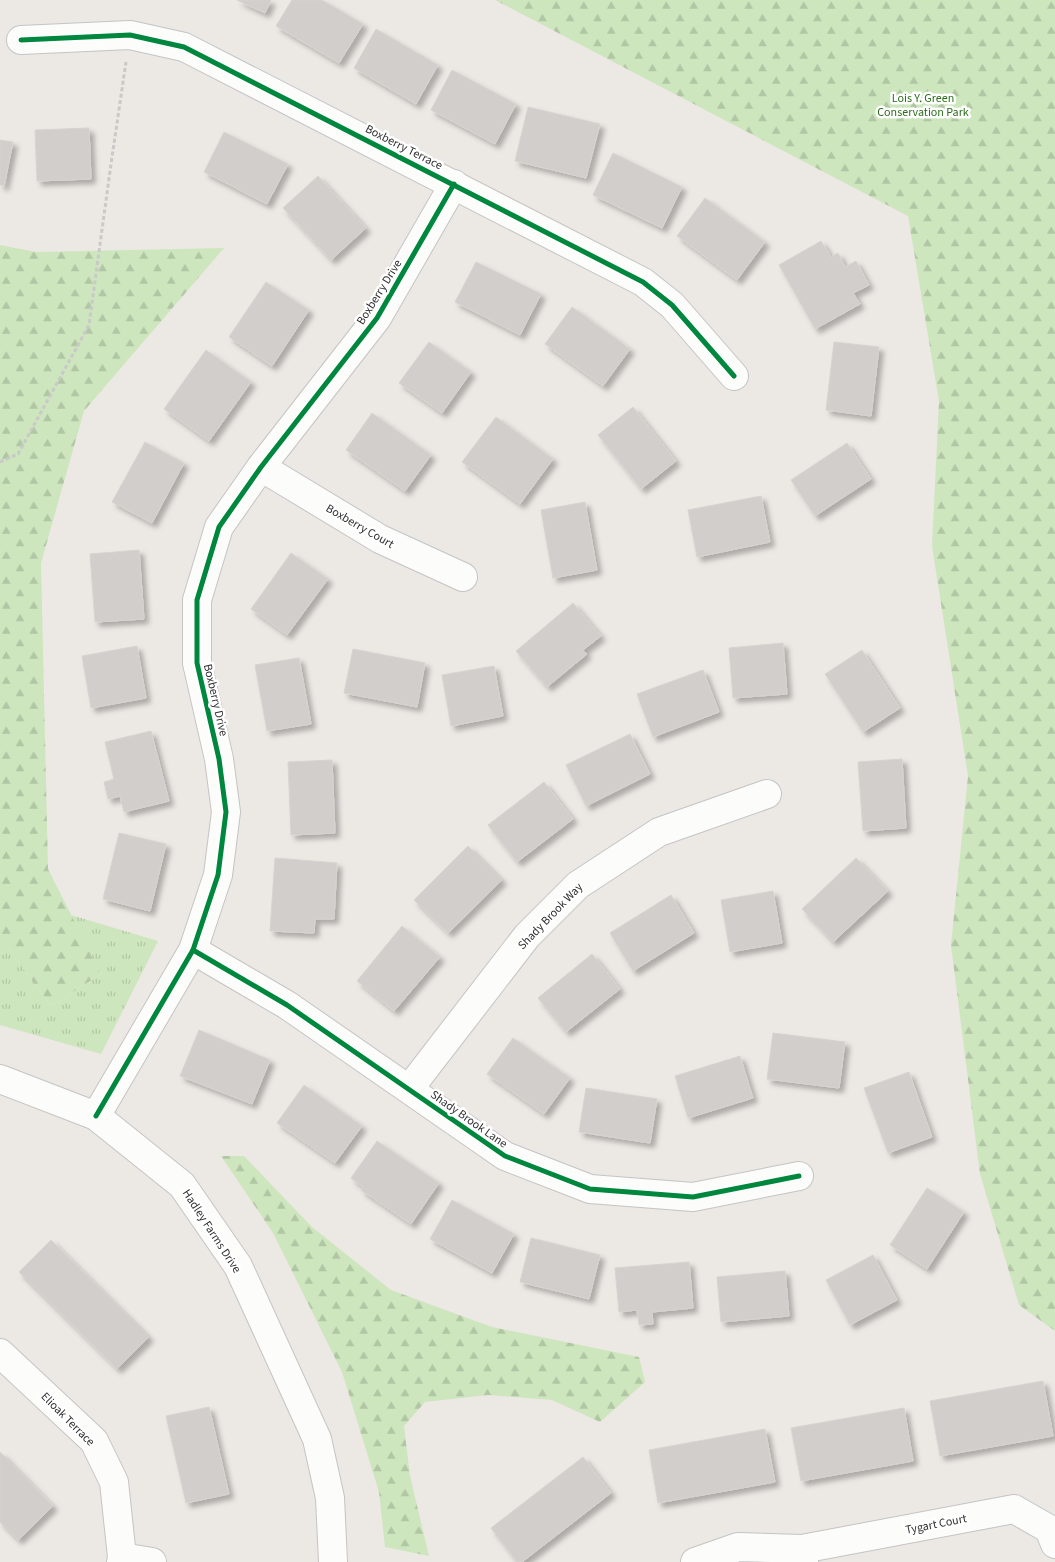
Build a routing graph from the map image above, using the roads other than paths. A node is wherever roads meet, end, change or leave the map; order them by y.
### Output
1 (21, 40) dead end
2 (454, 184) junction
3 (734, 376) dead end
4 (261, 467) junction
5 (463, 577) dead end
6 (767, 794) dead end
7 (193, 950) junction
8 (0, 1079) edge
9 (409, 1089) junction
10 (96, 1116) junction
11 (799, 1176) dead end
12 (0, 1353) edge
13 (1055, 1544) edge
14 (803, 1556) edge
15 (121, 1560) edge
16 (152, 1562) edge
17 (333, 1562) edge
18 (695, 1562) edge

1 - 2 street, Boxberry Terrace
2 - 3 street, Boxberry Terrace
2 - 4 street, Boxberry Drive
4 - 5 street, Boxberry Court
4 - 7 street, Boxberry Drive
6 - 9 street, Shady Brook Way
7 - 9 street, Shady Brook Lane
7 - 10 street, Boxberry Drive
8 - 10 street, Hadley Farms Drive
9 - 11 street, Shady Brook Lane
10 - 17 street, Hadley Farms Drive
12 - 15 street, Elioak Terrace
13 - 14 street, Tygart Court
14 - 18 street, Tygart Court
15 - 16 street, Elioak Terrace

